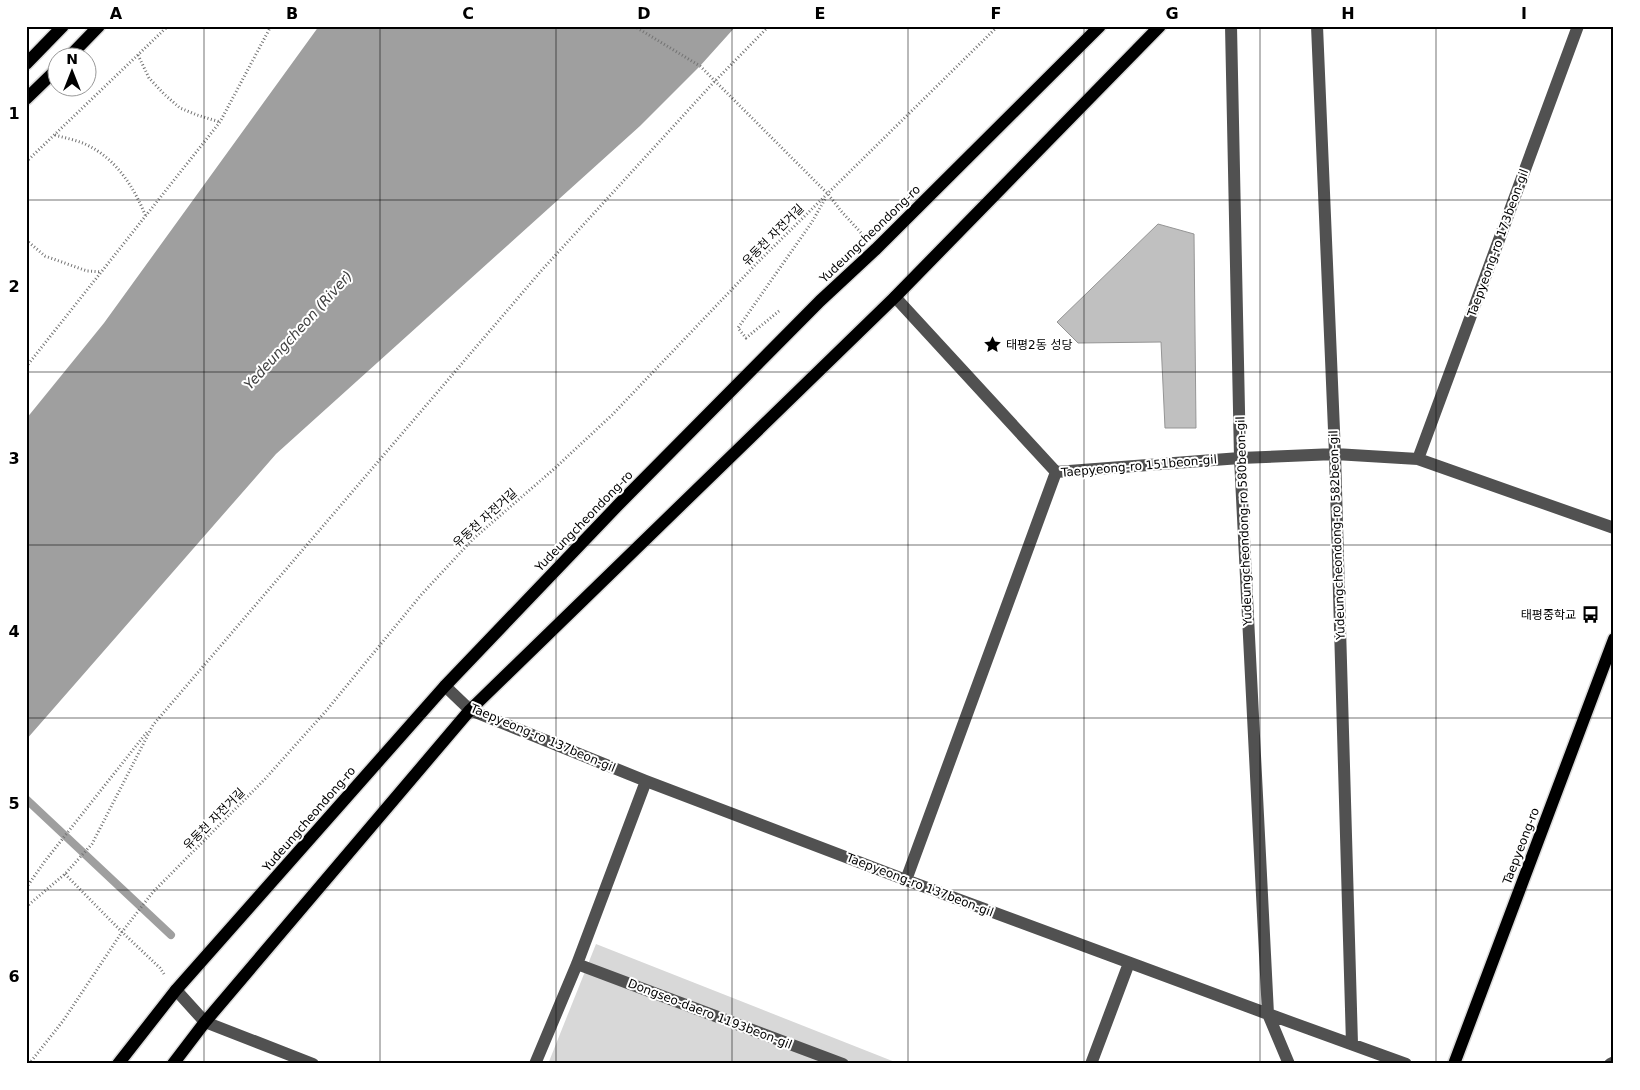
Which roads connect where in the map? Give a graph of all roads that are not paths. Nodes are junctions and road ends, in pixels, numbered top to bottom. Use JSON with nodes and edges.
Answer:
{"nodes":[{"id":1,"x":63,"y":26,"type":"edge"},
{"id":2,"x":99,"y":26,"type":"edge"},
{"id":3,"x":1100,"y":26,"type":"edge"},
{"id":4,"x":1160,"y":26,"type":"edge"},
{"id":5,"x":1231,"y":26,"type":"edge"},
{"id":6,"x":1317,"y":26,"type":"edge"},
{"id":7,"x":1578,"y":26,"type":"edge"},
{"id":8,"x":78,"y":48,"type":"edge"},
{"id":9,"x":26,"y":64,"type":"edge"},
{"id":10,"x":48,"y":78,"type":"edge"},
{"id":11,"x":26,"y":99,"type":"edge"},
{"id":12,"x":895,"y":297,"type":"junction"},
{"id":13,"x":1334,"y":454,"type":"junction"},
{"id":14,"x":1240,"y":458,"type":"junction"},
{"id":15,"x":1418,"y":459,"type":"junction"},
{"id":16,"x":1056,"y":472,"type":"junction"},
{"id":17,"x":1614,"y":528,"type":"edge"},
{"id":18,"x":1614,"y":639,"type":"edge"},
{"id":19,"x":445,"y":686,"type":"junction"},
{"id":20,"x":470,"y":710,"type":"junction"},
{"id":21,"x":646,"y":781,"type":"junction"},
{"id":22,"x":906,"y":880,"type":"junction"},
{"id":23,"x":1129,"y":963,"type":"junction"},
{"id":24,"x":577,"y":964,"type":"junction"},
{"id":25,"x":176,"y":990,"type":"junction"},
{"id":26,"x":1268,"y":1014,"type":"junction"},
{"id":27,"x":205,"y":1022,"type":"junction"},
{"id":28,"x":1352,"y":1044,"type":"junction"},
{"id":29,"x":1614,"y":1062,"type":"edge"},
{"id":30,"x":118,"y":1064,"type":"edge"},
{"id":31,"x":173,"y":1064,"type":"edge"},
{"id":32,"x":313,"y":1064,"type":"edge"},
{"id":33,"x":535,"y":1064,"type":"edge"},
{"id":34,"x":843,"y":1064,"type":"edge"},
{"id":35,"x":1091,"y":1064,"type":"edge"},
{"id":36,"x":1289,"y":1064,"type":"edge"},
{"id":37,"x":1406,"y":1064,"type":"edge"},
{"id":38,"x":1454,"y":1064,"type":"edge"},
{"id":39,"x":1610,"y":1064,"type":"edge"}],
"edges":[{"from":1,"to":9,"type":"main road"},
{"from":2,"to":8,"type":"main road"},
{"from":3,"to":19,"type":"main road","name":"Yudeungcheondong-ro"},
{"from":4,"to":12,"type":"main road"},
{"from":5,"to":14,"type":"street","name":"Yudeungcheondong-ro 580beon-gil"},
{"from":6,"to":13,"type":"street","name":"Yudeungcheondong-ro 582beon-gil"},
{"from":7,"to":15,"type":"street","name":"Taepyeong-ro 173beon-gil"},
{"from":10,"to":11,"type":"main road"},
{"from":12,"to":16,"type":"street"},
{"from":12,"to":20,"type":"main road"},
{"from":13,"to":14,"type":"street","name":"Taepyeong-ro 151beon-gil"},
{"from":13,"to":15,"type":"street","name":"Taepyeong-ro 151beon-gil"},
{"from":13,"to":28,"type":"street","name":"Yudeungcheondong-ro 582beon-gil"},
{"from":14,"to":16,"type":"street","name":"Taepyeong-ro 151beon-gil"},
{"from":14,"to":26,"type":"street","name":"Yudeungcheondong-ro 580beon-gil"},
{"from":15,"to":17,"type":"street","name":"Taepyeong-ro 151beon-gil"},
{"from":16,"to":22,"type":"street","name":"Taepyeong-ro 151beon-gil"},
{"from":18,"to":38,"type":"main road","name":"Taepyeong-ro"},
{"from":19,"to":20,"type":"street","name":"Taepyeong-ro 137beon-gil"},
{"from":19,"to":25,"type":"main road","name":"Yudeungcheondong-ro"},
{"from":20,"to":21,"type":"street","name":"Taepyeong-ro 137beon-gil"},
{"from":20,"to":27,"type":"main road"},
{"from":21,"to":22,"type":"street","name":"Taepyeong-ro 137beon-gil"},
{"from":21,"to":24,"type":"street"},
{"from":22,"to":23,"type":"street","name":"Taepyeong-ro 137beon-gil"},
{"from":23,"to":26,"type":"street","name":"Taepyeong-ro 137beon-gil"},
{"from":23,"to":35,"type":"street"},
{"from":24,"to":33,"type":"street"},
{"from":24,"to":34,"type":"street","name":"Dongseo-daero 1193beon-gil"},
{"from":25,"to":27,"type":"street"},
{"from":25,"to":30,"type":"main road","name":"Yudeungcheondong-ro"},
{"from":26,"to":28,"type":"street","name":"Taepyeong-ro 137beon-gil"},
{"from":26,"to":36,"type":"street","name":"Yudeungcheondong-ro 580beon-gil"},
{"from":27,"to":31,"type":"main road"},
{"from":27,"to":32,"type":"street"},
{"from":28,"to":37,"type":"street","name":"Taepyeong-ro 137beon-gil"},
{"from":29,"to":39,"type":"street"}]}
